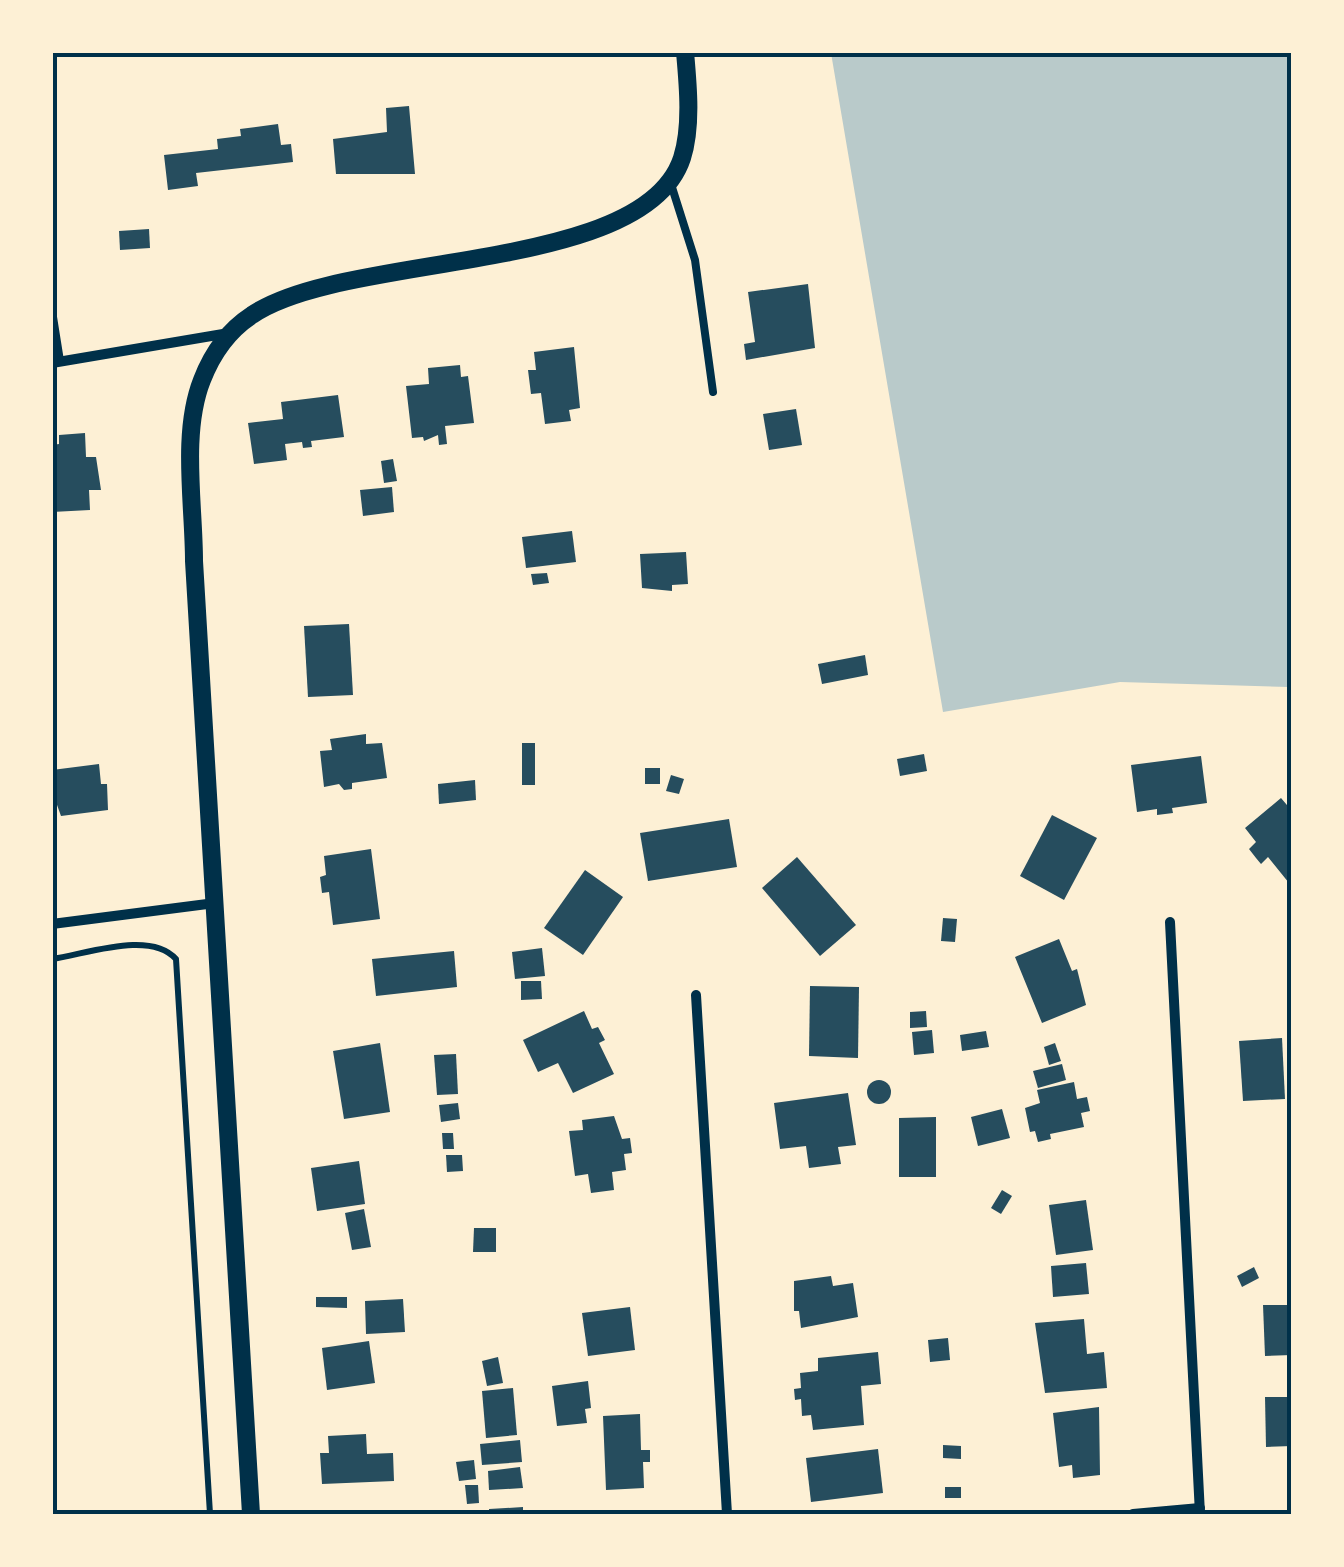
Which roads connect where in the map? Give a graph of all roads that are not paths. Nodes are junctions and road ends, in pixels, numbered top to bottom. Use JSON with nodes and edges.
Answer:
{"nodes":[{"id":1,"x":685,"y":52,"type":"edge"},
{"id":2,"x":670,"y":181,"type":"junction"},
{"id":3,"x":52,"y":318,"type":"edge"},
{"id":4,"x":230,"y":333,"type":"junction"},
{"id":5,"x":56,"y":362,"type":"edge"},
{"id":6,"x":713,"y":392,"type":"dead end"},
{"id":7,"x":215,"y":902,"type":"junction"},
{"id":8,"x":1170,"y":922,"type":"dead end"},
{"id":9,"x":52,"y":924,"type":"edge"},
{"id":10,"x":696,"y":995,"type":"dead end"},
{"id":11,"x":1200,"y":1511,"type":"edge"},
{"id":12,"x":250,"y":1514,"type":"edge"},
{"id":13,"x":726,"y":1514,"type":"edge"},
{"id":14,"x":1133,"y":1514,"type":"edge"}],
"edges":[{"from":1,"to":2,"type":"street"},
{"from":2,"to":4,"type":"street"},
{"from":2,"to":6,"type":"lane"},
{"from":3,"to":5,"type":"street"},
{"from":4,"to":5,"type":"street"},
{"from":4,"to":7,"type":"street"},
{"from":7,"to":9,"type":"street"},
{"from":7,"to":12,"type":"street"},
{"from":8,"to":11,"type":"street"},
{"from":10,"to":13,"type":"street"},
{"from":11,"to":14,"type":"street"}]}
